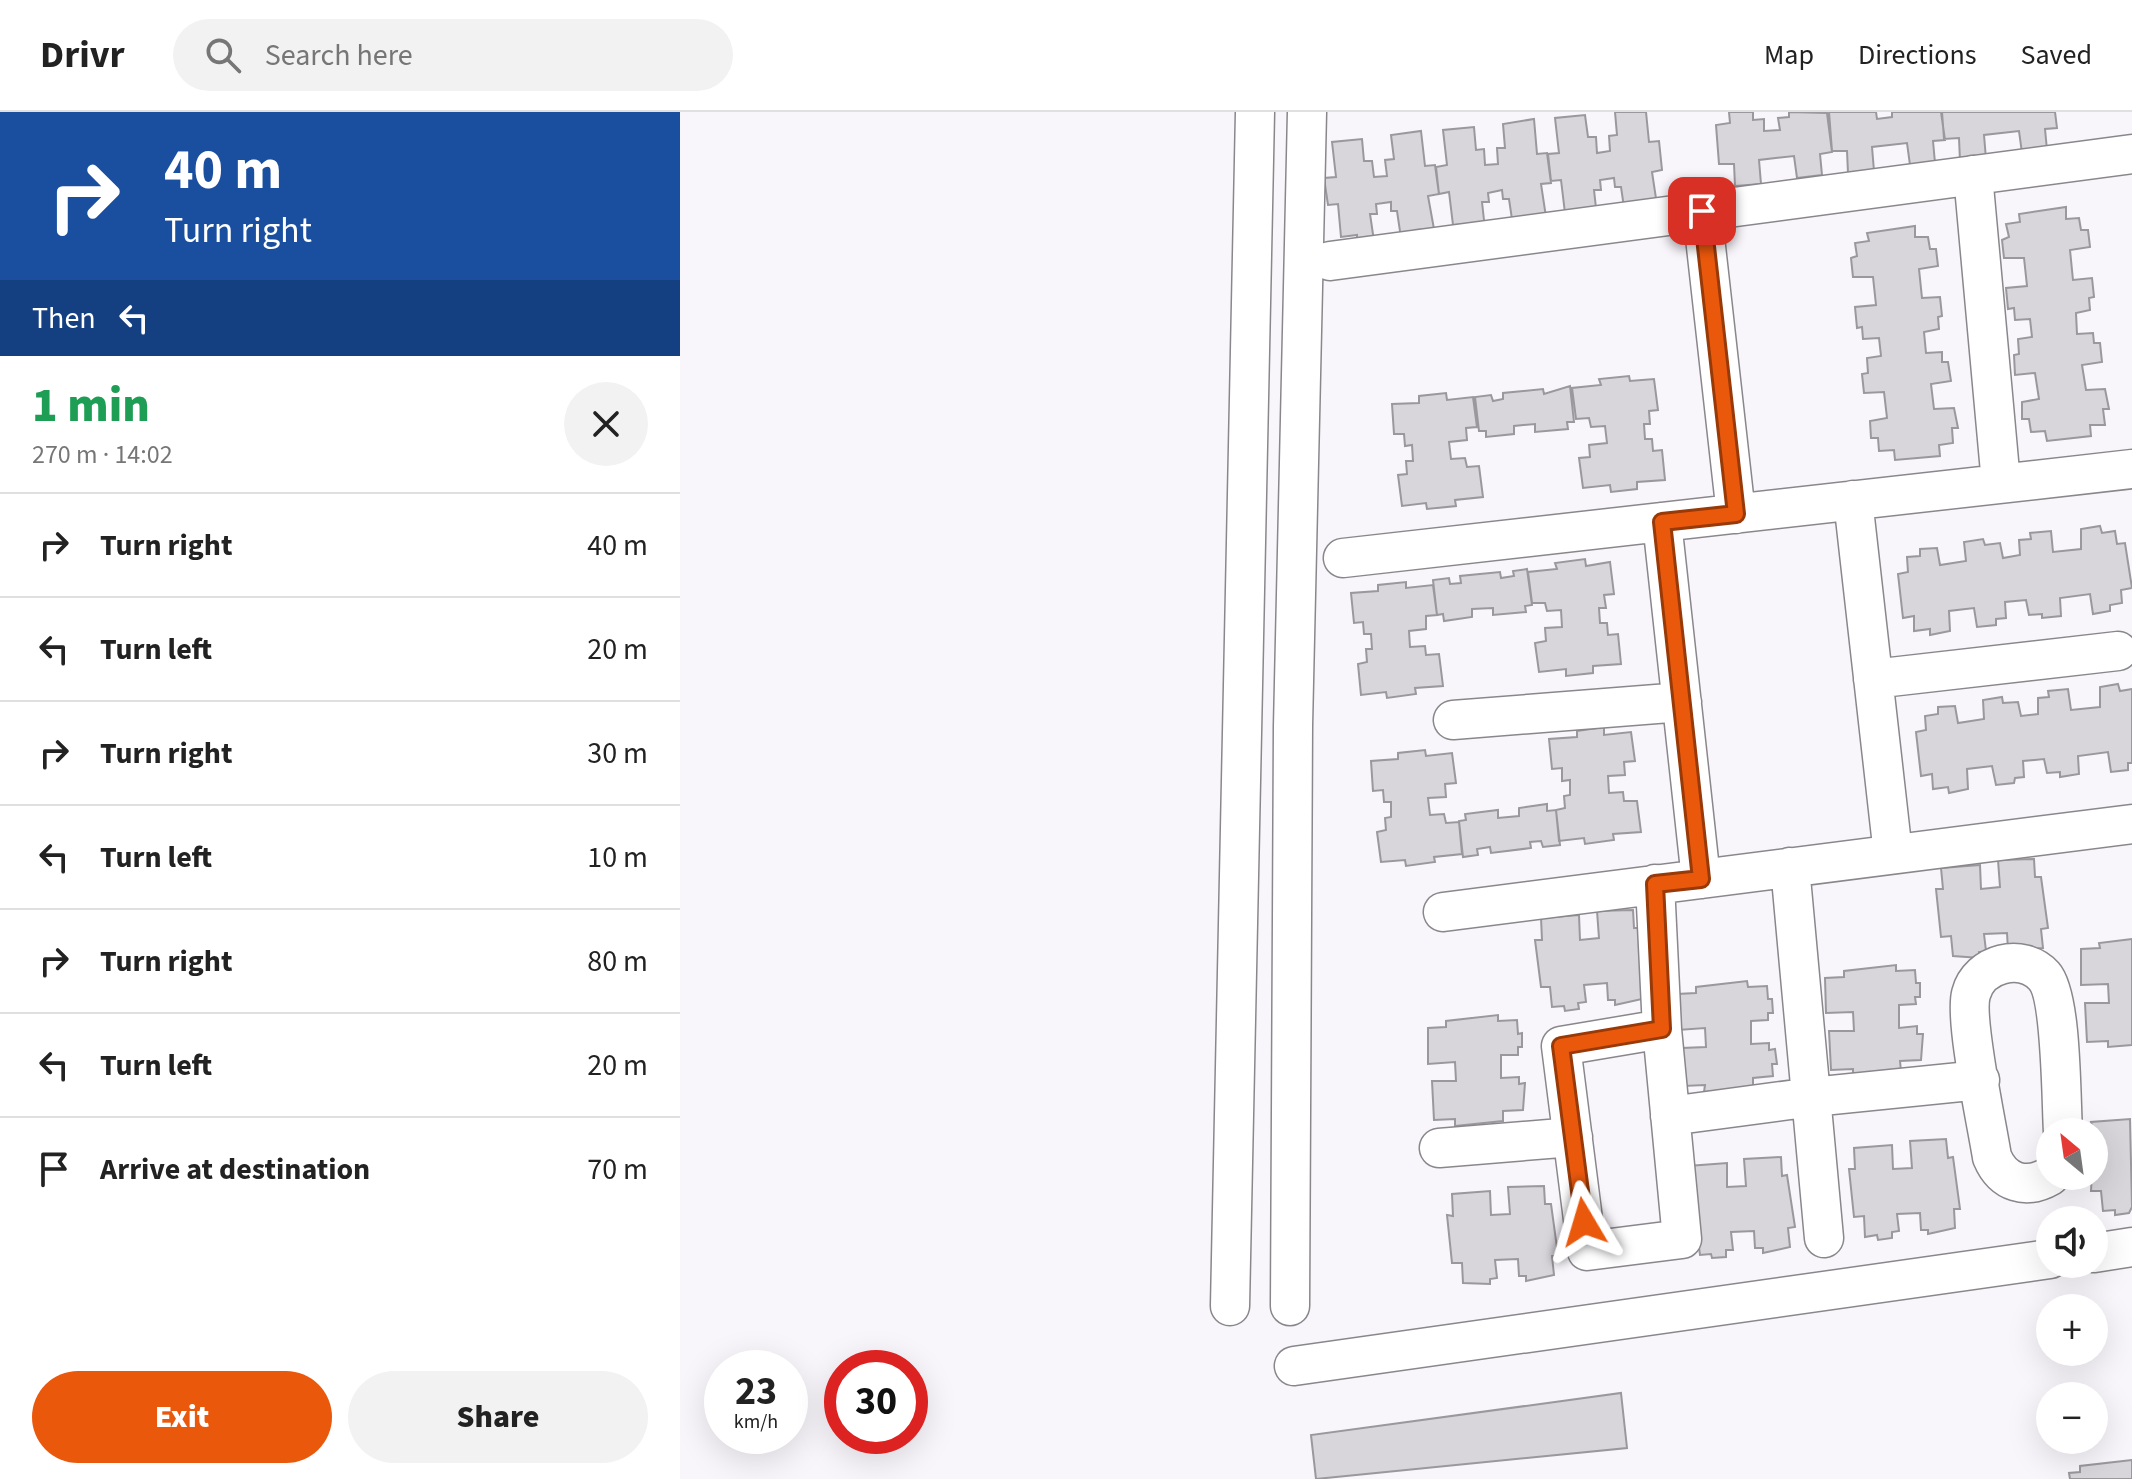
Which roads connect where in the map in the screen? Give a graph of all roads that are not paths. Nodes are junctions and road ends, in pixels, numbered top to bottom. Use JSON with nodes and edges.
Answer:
{"nodes":[{"id":1,"x":1255,"y":112,"type":"edge"},
{"id":2,"x":1307,"y":112,"type":"edge"},
{"id":3,"x":2132,"y":154,"type":"edge"},
{"id":4,"x":1973,"y":175,"type":"junction"},
{"id":5,"x":1702,"y":211,"type":"junction"},
{"id":6,"x":1330,"y":261,"type":"dead end"},
{"id":7,"x":2132,"y":469,"type":"edge"},
{"id":8,"x":2001,"y":483,"type":"junction"},
{"id":9,"x":1853,"y":500,"type":"junction"},
{"id":10,"x":1736,"y":514,"type":"junction"},
{"id":11,"x":1662,"y":522,"type":"junction"},
{"id":12,"x":1343,"y":558,"type":"dead end"},
{"id":13,"x":2118,"y":651,"type":"dead end"},
{"id":14,"x":1873,"y":679,"type":"junction"},
{"id":15,"x":1682,"y":702,"type":"junction"},
{"id":16,"x":1453,"y":720,"type":"dead end"},
{"id":17,"x":2132,"y":824,"type":"edge"},
{"id":18,"x":1893,"y":854,"type":"junction"},
{"id":19,"x":1790,"y":867,"type":"junction"},
{"id":20,"x":1701,"y":879,"type":"junction"},
{"id":21,"x":1655,"y":884,"type":"junction"},
{"id":22,"x":1443,"y":912,"type":"dead end"},
{"id":23,"x":1662,"y":1029,"type":"junction"},
{"id":24,"x":1980,"y":1080,"type":"junction"},
{"id":25,"x":1812,"y":1097,"type":"junction"},
{"id":26,"x":1670,"y":1116,"type":"junction"},
{"id":27,"x":2062,"y":1118,"type":"edge"},
{"id":28,"x":1573,"y":1137,"type":"junction"},
{"id":29,"x":1439,"y":1148,"type":"dead end"},
{"id":30,"x":2036,"y":1181,"type":"edge"},
{"id":31,"x":1824,"y":1238,"type":"dead end"},
{"id":32,"x":2132,"y":1247,"type":"edge"},
{"id":33,"x":2108,"y":1251,"type":"edge"},
{"id":34,"x":2036,"y":1261,"type":"edge"},
{"id":35,"x":1230,"y":1306,"type":"dead end"},
{"id":36,"x":1290,"y":1306,"type":"dead end"},
{"id":37,"x":1294,"y":1366,"type":"dead end"}],
"edges":[{"from":1,"to":35,"type":"street"},
{"from":2,"to":36,"type":"street"},
{"from":3,"to":4,"type":"street"},
{"from":4,"to":5,"type":"street"},
{"from":4,"to":8,"type":"street"},
{"from":5,"to":6,"type":"street"},
{"from":5,"to":10,"type":"street"},
{"from":7,"to":8,"type":"street"},
{"from":8,"to":9,"type":"street"},
{"from":9,"to":10,"type":"street"},
{"from":9,"to":14,"type":"street"},
{"from":10,"to":11,"type":"street"},
{"from":11,"to":12,"type":"street"},
{"from":11,"to":15,"type":"street"},
{"from":13,"to":14,"type":"street"},
{"from":14,"to":18,"type":"street"},
{"from":15,"to":16,"type":"street"},
{"from":15,"to":20,"type":"street"},
{"from":17,"to":18,"type":"street"},
{"from":18,"to":19,"type":"street"},
{"from":19,"to":20,"type":"street"},
{"from":19,"to":25,"type":"street"},
{"from":20,"to":21,"type":"street"},
{"from":21,"to":22,"type":"street"},
{"from":21,"to":23,"type":"street"},
{"from":23,"to":26,"type":"street"},
{"from":23,"to":28,"type":"street"},
{"from":24,"to":25,"type":"street"},
{"from":24,"to":27,"type":"street"},
{"from":24,"to":30,"type":"street"},
{"from":25,"to":26,"type":"street"},
{"from":25,"to":31,"type":"street"},
{"from":26,"to":28,"type":"street"},
{"from":28,"to":29,"type":"street"},
{"from":32,"to":33,"type":"street"},
{"from":34,"to":37,"type":"street"}]}
